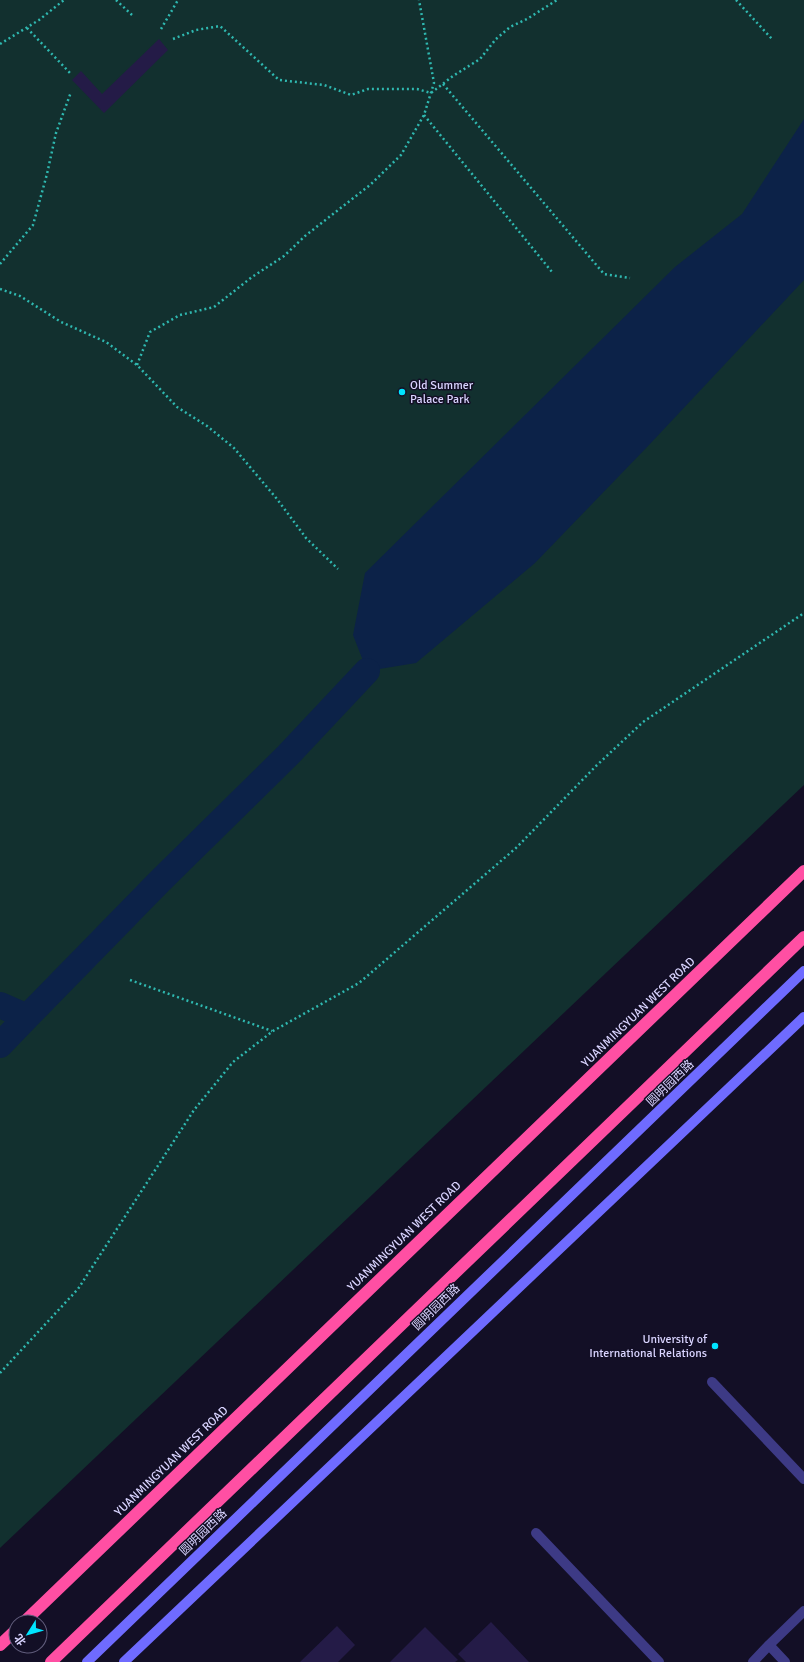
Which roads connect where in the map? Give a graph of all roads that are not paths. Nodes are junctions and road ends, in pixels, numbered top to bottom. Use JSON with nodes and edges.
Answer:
{"nodes":[{"id":1,"x":804,"y":871,"type":"edge"},
{"id":2,"x":804,"y":937,"type":"edge"},
{"id":3,"x":804,"y":972,"type":"edge"},
{"id":4,"x":804,"y":1017,"type":"edge"},
{"id":5,"x":712,"y":1382,"type":"dead end"},
{"id":6,"x":804,"y":1479,"type":"edge"},
{"id":7,"x":536,"y":1533,"type":"dead end"},
{"id":8,"x":804,"y":1611,"type":"edge"},
{"id":9,"x":32,"y":1614,"type":"edge"},
{"id":10,"x":8,"y":1638,"type":"edge"},
{"id":11,"x":0,"y":1645,"type":"edge"},
{"id":12,"x":769,"y":1645,"type":"junction"},
{"id":13,"x":51,"y":1662,"type":"edge"},
{"id":14,"x":87,"y":1662,"type":"edge"},
{"id":15,"x":124,"y":1662,"type":"edge"},
{"id":16,"x":660,"y":1662,"type":"edge"},
{"id":17,"x":753,"y":1662,"type":"edge"},
{"id":18,"x":786,"y":1662,"type":"edge"}],
"edges":[{"from":1,"to":9,"type":"highway","name":"YUANMINGYUAN WEST ROAD"},
{"from":2,"to":13,"type":"highway"},
{"from":3,"to":14,"type":"street","name":"圆明园西路"},
{"from":4,"to":15,"type":"street"},
{"from":5,"to":6,"type":"lane"},
{"from":7,"to":16,"type":"lane"},
{"from":8,"to":12,"type":"lane"},
{"from":10,"to":11,"type":"highway"},
{"from":12,"to":17,"type":"lane"},
{"from":12,"to":18,"type":"lane"}]}
